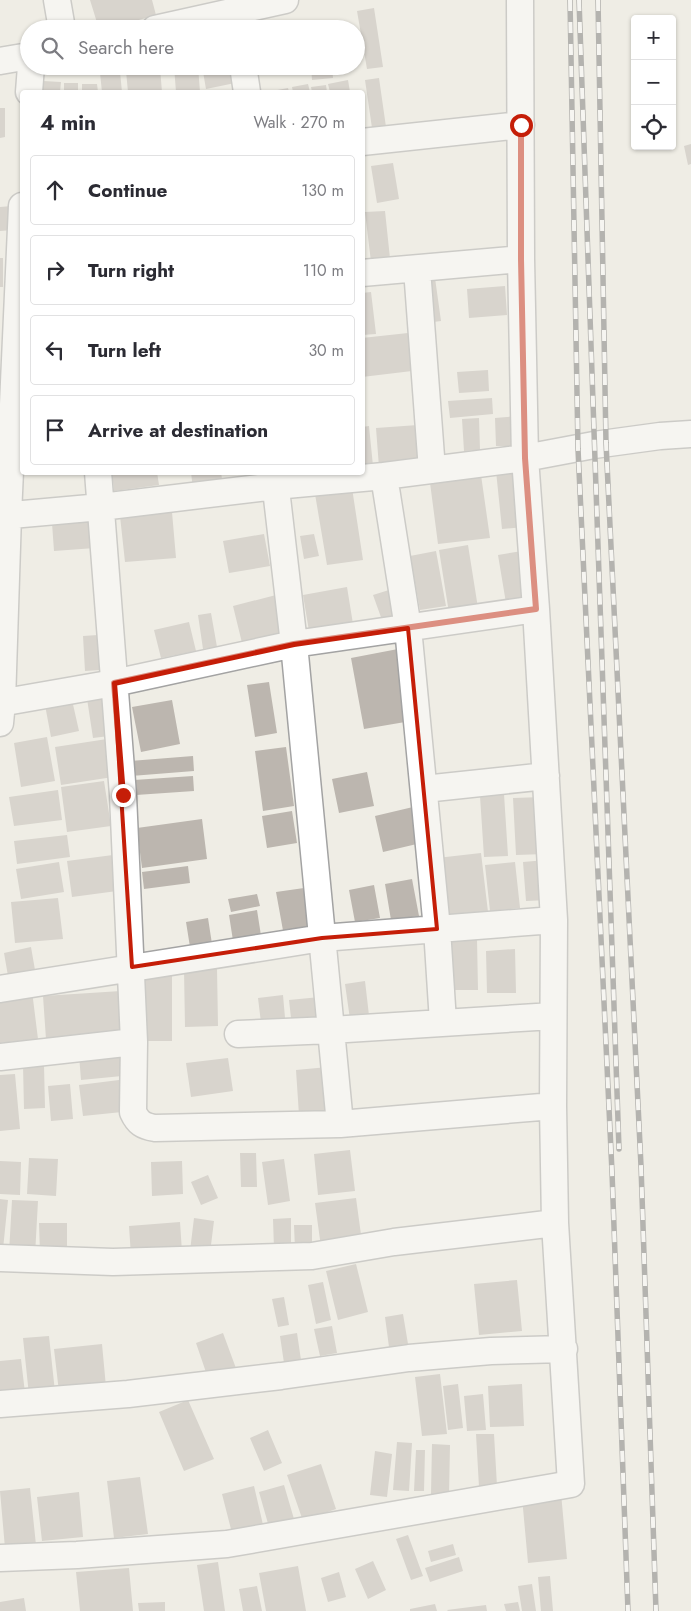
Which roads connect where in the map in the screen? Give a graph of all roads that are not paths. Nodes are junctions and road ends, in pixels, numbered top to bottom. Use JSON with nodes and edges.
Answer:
{"nodes":[{"id":1,"x":57,"y":0,"type":"edge"},
{"id":2,"x":285,"y":0,"type":"edge"},
{"id":3,"x":520,"y":0,"type":"edge"},
{"id":4,"x":234,"y":13,"type":"edge"},
{"id":5,"x":60,"y":20,"type":"edge"},
{"id":6,"x":199,"y":20,"type":"edge"},
{"id":7,"x":20,"y":58,"type":"edge"},
{"id":8,"x":0,"y":61,"type":"edge"},
{"id":9,"x":30,"y":75,"type":"edge"},
{"id":10,"x":245,"y":75,"type":"edge"},
{"id":11,"x":29,"y":90,"type":"edge"},
{"id":12,"x":248,"y":90,"type":"edge"},
{"id":13,"x":521,"y":125,"type":"junction"},
{"id":14,"x":365,"y":142,"type":"edge"},
{"id":15,"x":20,"y":226,"type":"edge"},
{"id":16,"x":521,"y":259,"type":"junction"},
{"id":17,"x":417,"y":268,"type":"junction"},
{"id":18,"x":365,"y":273,"type":"edge"},
{"id":19,"x":13,"y":295,"type":"edge"},
{"id":20,"x":691,"y":434,"type":"edge"},
{"id":21,"x":525,"y":458,"type":"junction"},
{"id":22,"x":432,"y":470,"type":"junction"},
{"id":23,"x":98,"y":475,"type":"edge"},
{"id":24,"x":384,"y":476,"type":"junction"},
{"id":25,"x":274,"y":479,"type":"edge"},
{"id":26,"x":101,"y":507,"type":"junction"},
{"id":27,"x":4,"y":516,"type":"edge"},
{"id":28,"x":536,"y":609,"type":"junction"},
{"id":29,"x":408,"y":628,"type":"junction"},
{"id":30,"x":294,"y":644,"type":"junction"},
{"id":31,"x":114,"y":683,"type":"junction"},
{"id":32,"x":1,"y":709,"type":"edge"},
{"id":33,"x":546,"y":776,"type":"junction"},
{"id":34,"x":424,"y":789,"type":"junction"},
{"id":35,"x":554,"y":920,"type":"junction"},
{"id":36,"x":438,"y":929,"type":"junction"},
{"id":37,"x":322,"y":938,"type":"junction"},
{"id":38,"x":132,"y":967,"type":"junction"},
{"id":39,"x":0,"y":989,"type":"edge"},
{"id":40,"x":554,"y":1016,"type":"junction"},
{"id":41,"x":443,"y":1022,"type":"junction"},
{"id":42,"x":331,"y":1030,"type":"junction"},
{"id":43,"x":238,"y":1034,"type":"dead end"},
{"id":44,"x":134,"y":1042,"type":"junction"},
{"id":45,"x":0,"y":1057,"type":"edge"},
{"id":46,"x":553,"y":1106,"type":"junction"},
{"id":47,"x":340,"y":1124,"type":"junction"},
{"id":48,"x":555,"y":1223,"type":"junction"},
{"id":49,"x":0,"y":1258,"type":"edge"},
{"id":50,"x":564,"y":1349,"type":"junction"},
{"id":51,"x":0,"y":1404,"type":"edge"},
{"id":52,"x":0,"y":1558,"type":"edge"}],
"edges":[{"from":1,"to":5,"type":"street"},
{"from":2,"to":4,"type":"street"},
{"from":3,"to":13,"type":"street"},
{"from":4,"to":6,"type":"street"},
{"from":7,"to":8,"type":"street"},
{"from":9,"to":11,"type":"street"},
{"from":10,"to":12,"type":"street"},
{"from":13,"to":14,"type":"street"},
{"from":13,"to":16,"type":"street"},
{"from":15,"to":19,"type":"street"},
{"from":16,"to":17,"type":"street"},
{"from":16,"to":21,"type":"street"},
{"from":17,"to":18,"type":"street"},
{"from":17,"to":22,"type":"street"},
{"from":19,"to":27,"type":"street"},
{"from":20,"to":21,"type":"street"},
{"from":21,"to":22,"type":"street"},
{"from":21,"to":28,"type":"street"},
{"from":22,"to":24,"type":"street"},
{"from":23,"to":26,"type":"street"},
{"from":24,"to":25,"type":"street"},
{"from":24,"to":29,"type":"street"},
{"from":25,"to":26,"type":"street"},
{"from":25,"to":30,"type":"street"},
{"from":26,"to":27,"type":"street"},
{"from":26,"to":31,"type":"street"},
{"from":27,"to":32,"type":"street"},
{"from":28,"to":29,"type":"street"},
{"from":28,"to":33,"type":"street"},
{"from":29,"to":30,"type":"street"},
{"from":29,"to":34,"type":"street"},
{"from":30,"to":31,"type":"street"},
{"from":30,"to":37,"type":"street"},
{"from":31,"to":32,"type":"street"},
{"from":31,"to":38,"type":"street"},
{"from":33,"to":34,"type":"street"},
{"from":33,"to":35,"type":"street"},
{"from":34,"to":36,"type":"street"},
{"from":35,"to":36,"type":"street"},
{"from":35,"to":40,"type":"street"},
{"from":36,"to":37,"type":"street"},
{"from":36,"to":41,"type":"street"},
{"from":37,"to":38,"type":"street"},
{"from":37,"to":42,"type":"street"},
{"from":38,"to":39,"type":"street"},
{"from":38,"to":44,"type":"street"},
{"from":40,"to":41,"type":"street"},
{"from":40,"to":46,"type":"street"},
{"from":41,"to":42,"type":"street"},
{"from":42,"to":43,"type":"street"},
{"from":42,"to":47,"type":"street"},
{"from":44,"to":45,"type":"street"},
{"from":44,"to":47,"type":"street"},
{"from":46,"to":47,"type":"street"},
{"from":46,"to":48,"type":"street"},
{"from":48,"to":49,"type":"street"},
{"from":48,"to":50,"type":"street"},
{"from":50,"to":51,"type":"street"},
{"from":50,"to":52,"type":"street"}]}
